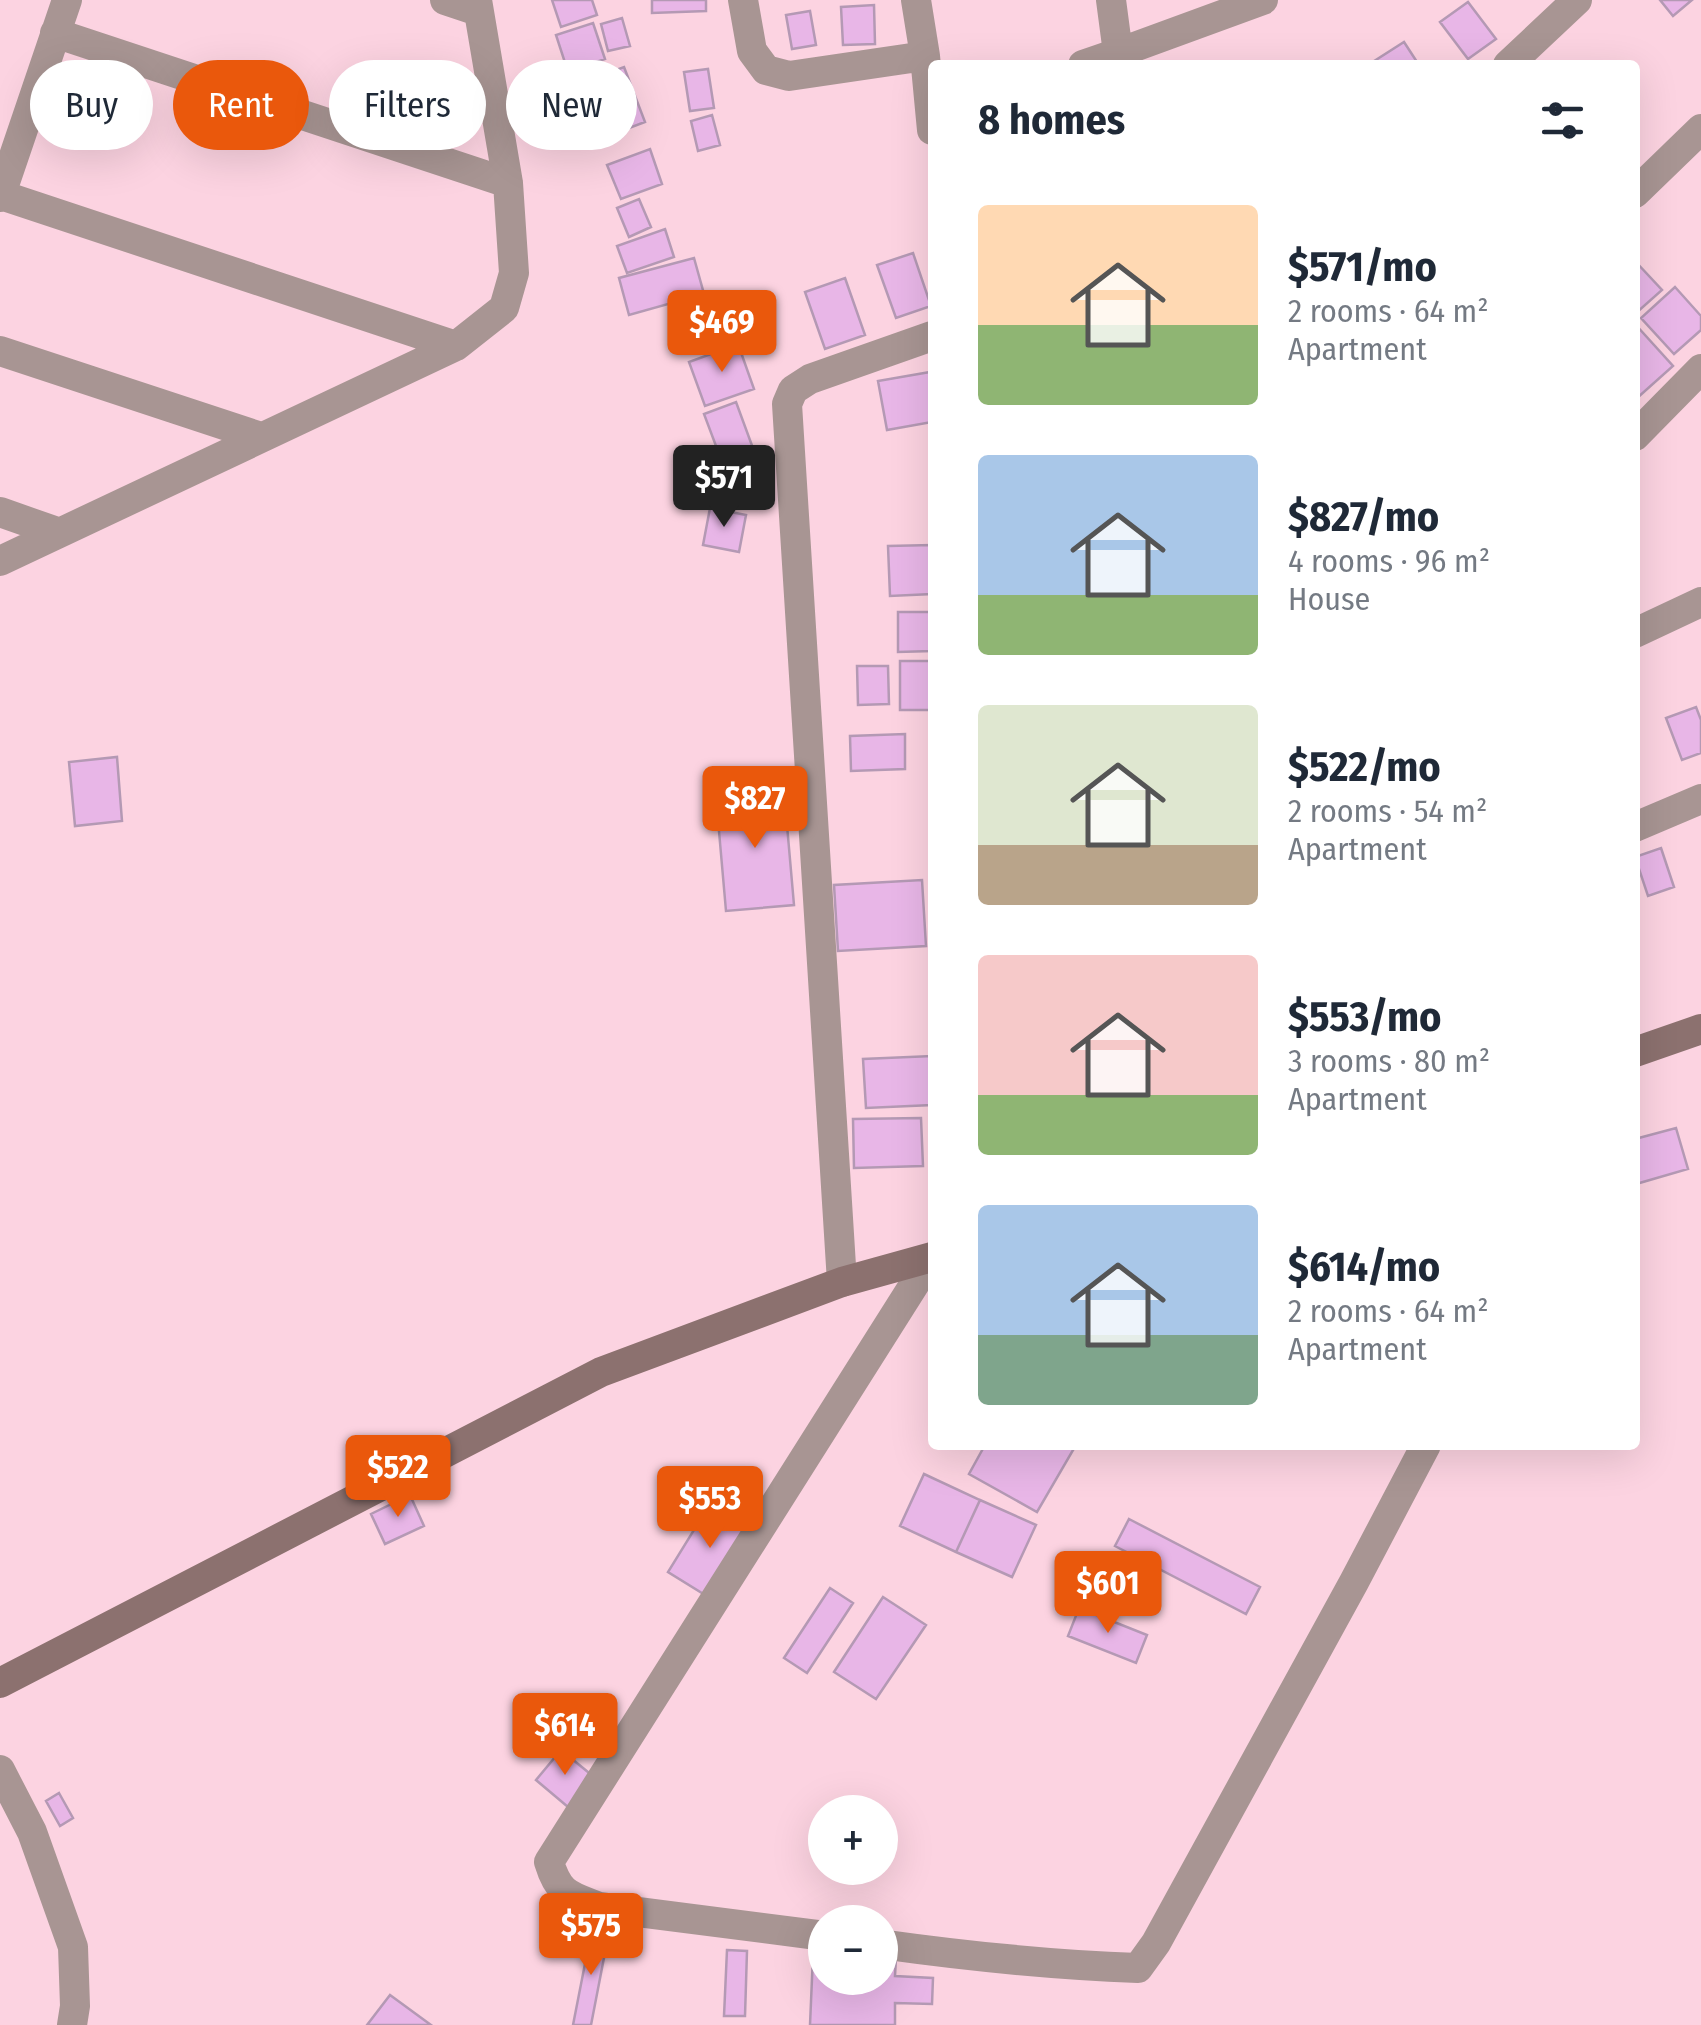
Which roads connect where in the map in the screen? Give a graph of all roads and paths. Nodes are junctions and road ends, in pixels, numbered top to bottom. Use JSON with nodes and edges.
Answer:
{"nodes":[{"id":1,"x":66,"y":0,"type":"edge"},
{"id":2,"x":445,"y":0,"type":"edge"},
{"id":3,"x":742,"y":0,"type":"edge"},
{"id":4,"x":916,"y":0,"type":"edge"},
{"id":5,"x":1111,"y":0,"type":"edge"},
{"id":6,"x":1263,"y":0,"type":"edge"},
{"id":7,"x":1577,"y":0,"type":"edge"},
{"id":8,"x":478,"y":6,"type":"edge"},
{"id":9,"x":56,"y":33,"type":"junction"},
{"id":10,"x":1118,"y":53,"type":"junction"},
{"id":11,"x":925,"y":56,"type":"junction"},
{"id":12,"x":1098,"y":60,"type":"edge"},
{"id":13,"x":1513,"y":60,"type":"edge"},
{"id":14,"x":928,"y":84,"type":"edge"},
{"id":15,"x":1701,"y":129,"type":"edge"},
{"id":16,"x":508,"y":183,"type":"junction"},
{"id":17,"x":1640,"y":188,"type":"edge"},
{"id":18,"x":0,"y":196,"type":"edge"},
{"id":19,"x":928,"y":337,"type":"edge"},
{"id":20,"x":456,"y":346,"type":"junction"},
{"id":21,"x":0,"y":351,"type":"edge"},
{"id":22,"x":1701,"y":369,"type":"edge"},
{"id":23,"x":1640,"y":431,"type":"edge"},
{"id":24,"x":262,"y":438,"type":"junction"},
{"id":25,"x":0,"y":512,"type":"edge"},
{"id":26,"x":57,"y":532,"type":"junction"},
{"id":27,"x":0,"y":561,"type":"edge"},
{"id":28,"x":1701,"y":602,"type":"edge"},
{"id":29,"x":1640,"y":631,"type":"edge"},
{"id":30,"x":1701,"y":799,"type":"edge"},
{"id":31,"x":1640,"y":825,"type":"edge"},
{"id":32,"x":1701,"y":1029,"type":"edge"},
{"id":33,"x":1640,"y":1050,"type":"edge"},
{"id":34,"x":928,"y":1258,"type":"edge"},
{"id":35,"x":928,"y":1263,"type":"edge"},
{"id":36,"x":842,"y":1282,"type":"junction"},
{"id":37,"x":1423,"y":1450,"type":"edge"},
{"id":38,"x":0,"y":1683,"type":"edge"},
{"id":39,"x":0,"y":1770,"type":"edge"},
{"id":40,"x":808,"y":1934,"type":"edge"},
{"id":41,"x":898,"y":1946,"type":"edge"},
{"id":42,"x":72,"y":2025,"type":"edge"}],
"edges":[{"from":1,"to":9,"type":"street"},
{"from":2,"to":8,"type":"street"},
{"from":3,"to":11,"type":"street"},
{"from":4,"to":11,"type":"street"},
{"from":5,"to":10,"type":"street"},
{"from":6,"to":10,"type":"street"},
{"from":7,"to":13,"type":"street"},
{"from":8,"to":16,"type":"street"},
{"from":9,"to":16,"type":"street"},
{"from":9,"to":18,"type":"street"},
{"from":10,"to":12,"type":"street"},
{"from":11,"to":14,"type":"street"},
{"from":15,"to":17,"type":"street"},
{"from":16,"to":20,"type":"street"},
{"from":18,"to":20,"type":"street"},
{"from":19,"to":36,"type":"street"},
{"from":20,"to":24,"type":"street"},
{"from":21,"to":24,"type":"street"},
{"from":22,"to":23,"type":"street"},
{"from":24,"to":26,"type":"street"},
{"from":25,"to":26,"type":"street"},
{"from":26,"to":27,"type":"street"},
{"from":28,"to":29,"type":"street"},
{"from":30,"to":31,"type":"street"},
{"from":32,"to":33,"type":"street"},
{"from":34,"to":36,"type":"street"},
{"from":35,"to":40,"type":"street"},
{"from":36,"to":38,"type":"street"},
{"from":37,"to":41,"type":"street"},
{"from":39,"to":42,"type":"street"}]}
